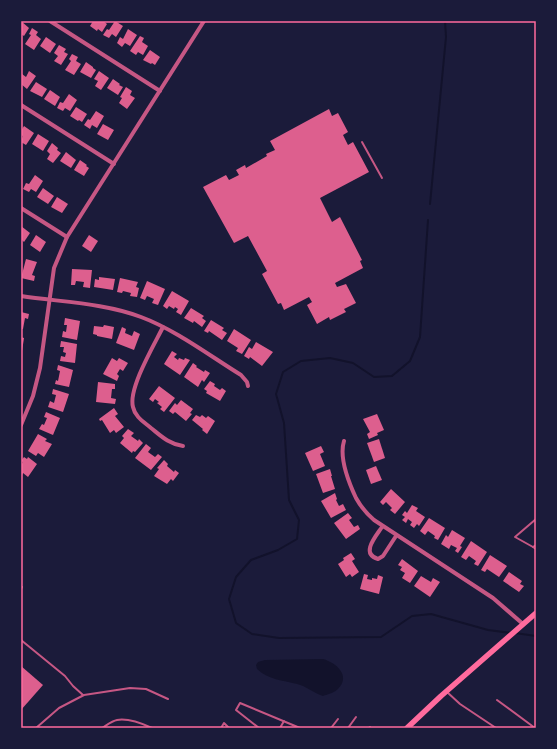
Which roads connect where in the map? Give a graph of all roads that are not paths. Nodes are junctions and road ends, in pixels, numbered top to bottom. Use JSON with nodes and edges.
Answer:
{"nodes":[{"id":1,"x":50,"y":21,"type":"edge"},
{"id":2,"x":204,"y":21,"type":"edge"},
{"id":3,"x":160,"y":91,"type":"junction"},
{"id":4,"x":21,"y":105,"type":"edge"},
{"id":5,"x":362,"y":142,"type":"dead end"},
{"id":6,"x":114,"y":164,"type":"junction"},
{"id":7,"x":382,"y":178,"type":"dead end"},
{"id":8,"x":21,"y":208,"type":"edge"},
{"id":9,"x":67,"y":237,"type":"junction"},
{"id":10,"x":21,"y":296,"type":"edge"},
{"id":11,"x":49,"y":300,"type":"junction"},
{"id":12,"x":163,"y":327,"type":"junction"},
{"id":13,"x":248,"y":386,"type":"dead end"},
{"id":14,"x":21,"y":425,"type":"edge"},
{"id":15,"x":344,"y":441,"type":"dead end"},
{"id":16,"x":183,"y":446,"type":"dead end"},
{"id":17,"x":536,"y":519,"type":"edge"},
{"id":18,"x":382,"y":527,"type":"junction"},
{"id":19,"x":396,"y":536,"type":"junction"},
{"id":20,"x":536,"y":545,"type":"edge"},
{"id":21,"x":533,"y":547,"type":"junction"},
{"id":22,"x":536,"y":549,"type":"edge"},
{"id":23,"x":536,"y":613,"type":"edge"},
{"id":24,"x":523,"y":624,"type":"junction"},
{"id":25,"x":21,"y":640,"type":"edge"},
{"id":26,"x":446,"y":691,"type":"junction"},
{"id":27,"x":84,"y":695,"type":"junction"},
{"id":28,"x":168,"y":699,"type":"dead end"},
{"id":29,"x":497,"y":700,"type":"dead end"},
{"id":30,"x":356,"y":717,"type":"dead end"},
{"id":31,"x":338,"y":719,"type":"dead end"},
{"id":32,"x":284,"y":721,"type":"junction"},
{"id":33,"x":36,"y":728,"type":"edge"},
{"id":34,"x":102,"y":728,"type":"edge"},
{"id":35,"x":152,"y":728,"type":"edge"},
{"id":36,"x":221,"y":728,"type":"edge"},
{"id":37,"x":229,"y":728,"type":"edge"},
{"id":38,"x":259,"y":728,"type":"edge"},
{"id":39,"x":280,"y":728,"type":"edge"},
{"id":40,"x":300,"y":728,"type":"edge"},
{"id":41,"x":331,"y":728,"type":"edge"},
{"id":42,"x":348,"y":728,"type":"edge"},
{"id":43,"x":407,"y":728,"type":"edge"},
{"id":44,"x":496,"y":728,"type":"edge"},
{"id":45,"x":535,"y":728,"type":"edge"}],
"edges":[{"from":1,"to":3,"type":"street"},
{"from":2,"to":3,"type":"street"},
{"from":3,"to":6,"type":"street"},
{"from":4,"to":6,"type":"street"},
{"from":5,"to":7,"type":"lane"},
{"from":6,"to":9,"type":"street"},
{"from":8,"to":9,"type":"street"},
{"from":9,"to":11,"type":"street"},
{"from":10,"to":11,"type":"street"},
{"from":11,"to":12,"type":"street"},
{"from":11,"to":14,"type":"street"},
{"from":12,"to":13,"type":"street"},
{"from":12,"to":16,"type":"street"},
{"from":15,"to":18,"type":"street"},
{"from":17,"to":21,"type":"lane"},
{"from":18,"to":19,"type":"street"},
{"from":18,"to":19,"type":"street"},
{"from":19,"to":24,"type":"street"},
{"from":20,"to":21,"type":"lane"},
{"from":21,"to":22,"type":"lane"},
{"from":23,"to":24,"type":"main road"},
{"from":24,"to":26,"type":"main road"},
{"from":25,"to":27,"type":"lane"},
{"from":26,"to":43,"type":"main road"},
{"from":26,"to":44,"type":"lane"},
{"from":27,"to":28,"type":"lane"},
{"from":27,"to":33,"type":"lane"},
{"from":29,"to":45,"type":"lane"},
{"from":30,"to":42,"type":"lane"},
{"from":31,"to":41,"type":"lane"},
{"from":32,"to":38,"type":"lane"},
{"from":32,"to":39,"type":"lane"},
{"from":32,"to":40,"type":"lane"},
{"from":34,"to":35,"type":"lane"},
{"from":36,"to":37,"type":"lane"}]}
